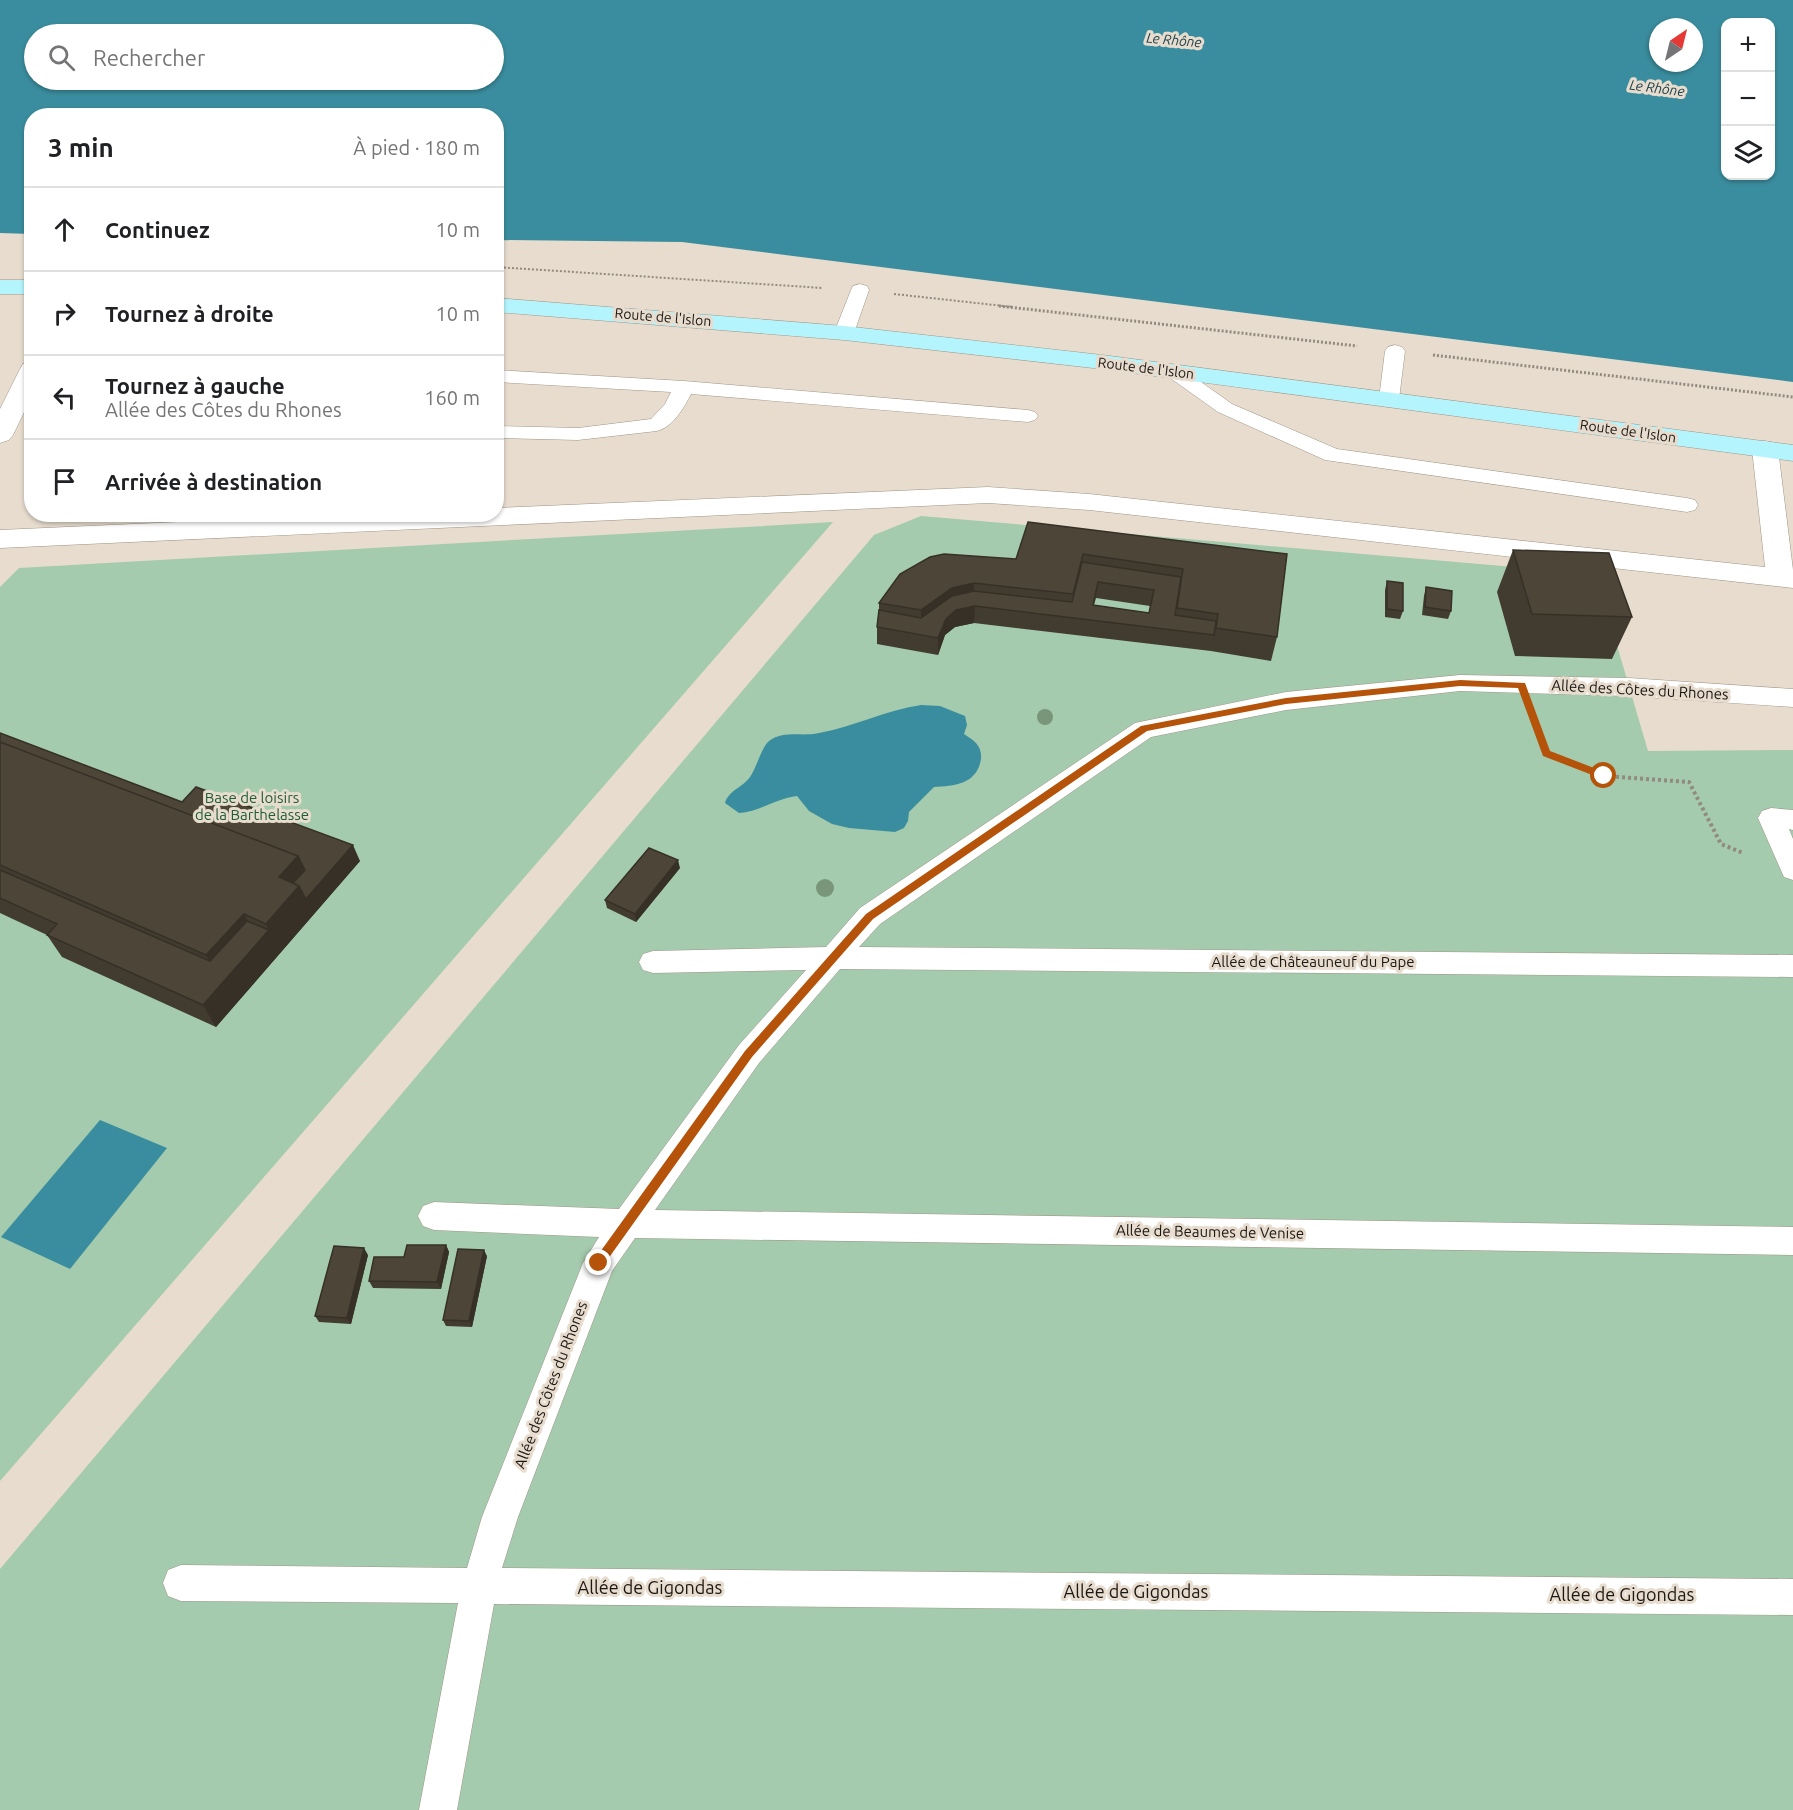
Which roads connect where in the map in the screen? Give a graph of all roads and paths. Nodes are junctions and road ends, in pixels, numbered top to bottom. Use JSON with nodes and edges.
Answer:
{"nodes":[{"id":1,"x":504,"y":268,"type":"edge"},
{"id":2,"x":24,"y":286,"type":"edge"},
{"id":3,"x":0,"y":287,"type":"edge"},
{"id":4,"x":860,"y":290,"type":"junction"},
{"id":5,"x":504,"y":306,"type":"edge"},
{"id":6,"x":844,"y":333,"type":"junction"},
{"id":7,"x":1395,"y":351,"type":"junction"},
{"id":8,"x":1173,"y":371,"type":"junction"},
{"id":9,"x":504,"y":376,"type":"edge"},
{"id":10,"x":684,"y":387,"type":"junction"},
{"id":11,"x":1793,"y":397,"type":"edge"},
{"id":12,"x":24,"y":399,"type":"edge"},
{"id":13,"x":1389,"y":399,"type":"junction"},
{"id":14,"x":1028,"y":416,"type":"dead end"},
{"id":15,"x":504,"y":432,"type":"edge"},
{"id":16,"x":0,"y":435,"type":"edge"},
{"id":17,"x":1765,"y":449,"type":"junction"},
{"id":18,"x":1793,"y":453,"type":"edge"},
{"id":19,"x":1687,"y":505,"type":"dead end"},
{"id":20,"x":504,"y":517,"type":"edge"},
{"id":21,"x":387,"y":522,"type":"edge"},
{"id":22,"x":8,"y":539,"type":"edge"},
{"id":23,"x":1787,"y":578,"type":"edge"},
{"id":24,"x":1522,"y":685,"type":"junction"},
{"id":25,"x":1793,"y":698,"type":"edge"},
{"id":26,"x":1793,"y":820,"type":"edge"},
{"id":27,"x":1752,"y":856,"type":"dead end"},
{"id":28,"x":1793,"y":870,"type":"edge"},
{"id":29,"x":833,"y":958,"type":"junction"},
{"id":30,"x":653,"y":962,"type":"dead end"},
{"id":31,"x":1793,"y":966,"type":"edge"},
{"id":32,"x":434,"y":1216,"type":"dead end"},
{"id":33,"x":627,"y":1224,"type":"junction"},
{"id":34,"x":1793,"y":1241,"type":"edge"},
{"id":35,"x":181,"y":1583,"type":"dead end"},
{"id":36,"x":479,"y":1586,"type":"junction"},
{"id":37,"x":1793,"y":1597,"type":"edge"},
{"id":38,"x":438,"y":1810,"type":"edge"}],
"edges":[{"from":1,"to":4,"type":"path"},
{"from":2,"to":3,"type":"street"},
{"from":4,"to":6,"type":"lane"},
{"from":4,"to":7,"type":"path"},
{"from":5,"to":6,"type":"street","name":"Route de l'Islon"},
{"from":6,"to":8,"type":"street","name":"Route de l'Islon"},
{"from":7,"to":11,"type":"path"},
{"from":7,"to":13,"type":"lane"},
{"from":8,"to":13,"type":"street","name":"Route de l'Islon"},
{"from":8,"to":19,"type":"lane"},
{"from":9,"to":10,"type":"lane"},
{"from":10,"to":14,"type":"lane"},
{"from":10,"to":15,"type":"lane"},
{"from":12,"to":16,"type":"street"},
{"from":13,"to":17,"type":"street","name":"Route de l'Islon"},
{"from":17,"to":18,"type":"street","name":"Route de l'Islon"},
{"from":17,"to":23,"type":"street"},
{"from":20,"to":23,"type":"street"},
{"from":21,"to":22,"type":"street"},
{"from":24,"to":25,"type":"lane","name":"Allée des Côtes du Rhones"},
{"from":24,"to":27,"type":"path"},
{"from":24,"to":29,"type":"lane","name":"Allée des Côtes du Rhones"},
{"from":26,"to":28,"type":"lane"},
{"from":29,"to":30,"type":"lane","name":"Allée de Châteauneuf du Pape"},
{"from":29,"to":31,"type":"lane","name":"Allée de Châteauneuf du Pape"},
{"from":29,"to":33,"type":"lane","name":"Allée des Côtes du Rhones"},
{"from":32,"to":33,"type":"lane","name":"Allée de Beaumes de Venise"},
{"from":33,"to":34,"type":"lane","name":"Allée de Beaumes de Venise"},
{"from":33,"to":36,"type":"lane","name":"Allée des Côtes du Rhones"},
{"from":35,"to":36,"type":"lane","name":"Allée de Gigondas"},
{"from":36,"to":37,"type":"lane","name":"Allée de Gigondas"},
{"from":36,"to":38,"type":"lane","name":"Allée des Côtes du Rhones"}]}
